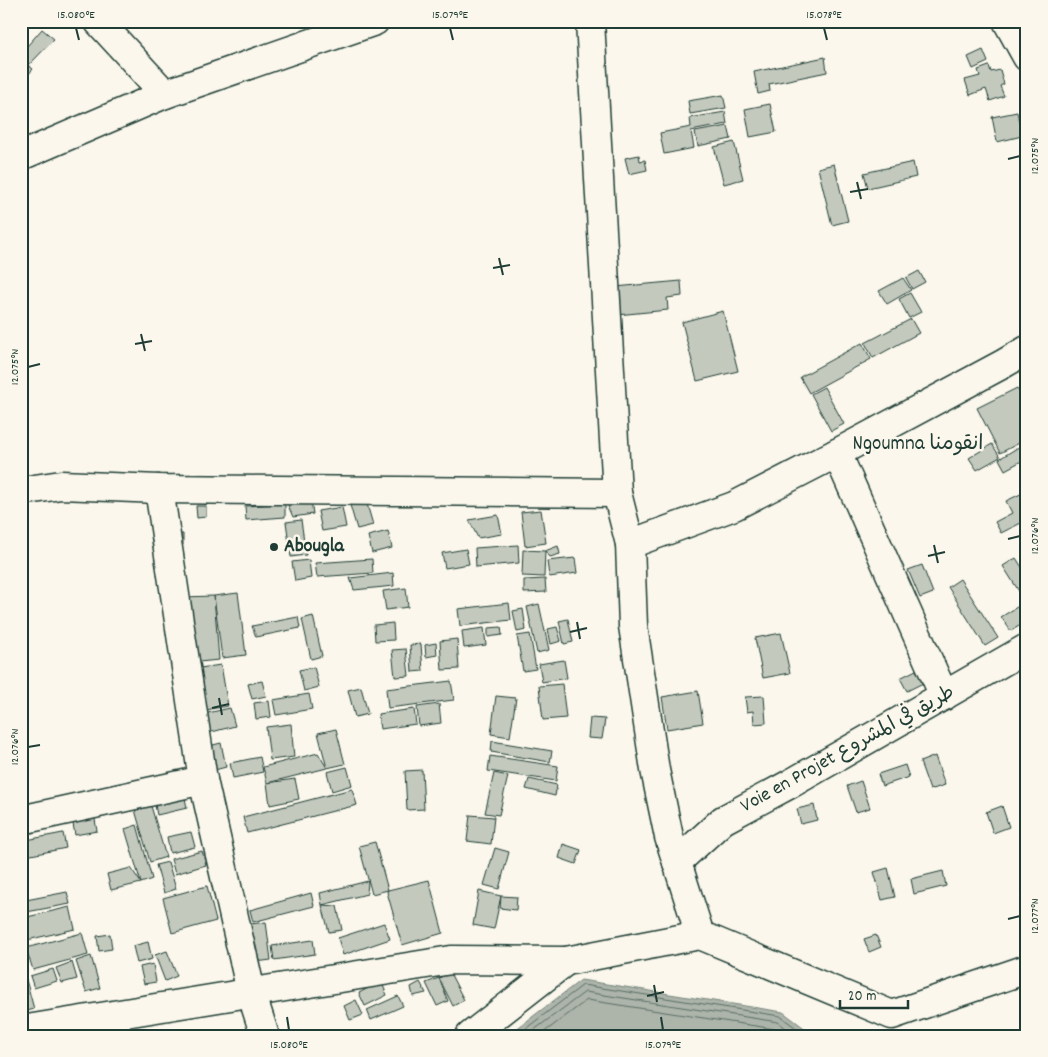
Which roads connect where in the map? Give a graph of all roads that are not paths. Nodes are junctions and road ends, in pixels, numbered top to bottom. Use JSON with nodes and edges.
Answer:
{"nodes":[{"id":1,"x":98,"y":21,"type":"edge"},
{"id":2,"x":375,"y":21,"type":"edge"},
{"id":3,"x":590,"y":21,"type":"edge"},
{"id":4,"x":1007,"y":21,"type":"edge"},
{"id":5,"x":1027,"y":57,"type":"edge"},
{"id":6,"x":165,"y":94,"type":"junction"},
{"id":7,"x":21,"y":156,"type":"edge"},
{"id":8,"x":1027,"y":350,"type":"edge"},
{"id":9,"x":837,"y":453,"type":"junction"},
{"id":10,"x":159,"y":489,"type":"junction"},
{"id":11,"x":21,"y":490,"type":"edge"},
{"id":12,"x":617,"y":493,"type":"junction"},
{"id":13,"x":630,"y":544,"type":"junction"},
{"id":14,"x":1027,"y":648,"type":"edge"},
{"id":15,"x":944,"y":696,"type":"junction"},
{"id":16,"x":202,"y":780,"type":"junction"},
{"id":17,"x":21,"y":820,"type":"edge"},
{"id":18,"x":677,"y":862,"type":"junction"},
{"id":19,"x":700,"y":935,"type":"junction"},
{"id":20,"x":566,"y":961,"type":"junction"},
{"id":21,"x":1027,"y":968,"type":"edge"},
{"id":22,"x":251,"y":992,"type":"junction"},
{"id":23,"x":21,"y":1030,"type":"edge"},
{"id":24,"x":265,"y":1036,"type":"edge"},
{"id":25,"x":470,"y":1036,"type":"edge"}],
"edges":[{"from":1,"to":6,"type":"street"},
{"from":2,"to":6,"type":"street"},
{"from":3,"to":12,"type":"street"},
{"from":4,"to":5,"type":"street"},
{"from":6,"to":7,"type":"street"},
{"from":8,"to":9,"type":"street"},
{"from":9,"to":13,"type":"street"},
{"from":9,"to":15,"type":"street"},
{"from":10,"to":11,"type":"street"},
{"from":10,"to":12,"type":"street"},
{"from":10,"to":16,"type":"street"},
{"from":12,"to":13,"type":"street"},
{"from":13,"to":18,"type":"street"},
{"from":14,"to":15,"type":"street","name":"Voie en Projet طريق في المشروع"},
{"from":15,"to":18,"type":"street","name":"Voie en Projet طريق في المشروع"},
{"from":16,"to":17,"type":"street"},
{"from":16,"to":22,"type":"street"},
{"from":18,"to":19,"type":"street"},
{"from":19,"to":20,"type":"street"},
{"from":19,"to":21,"type":"street"},
{"from":20,"to":22,"type":"street"},
{"from":20,"to":25,"type":"street"},
{"from":22,"to":23,"type":"street"},
{"from":22,"to":24,"type":"street"}]}
